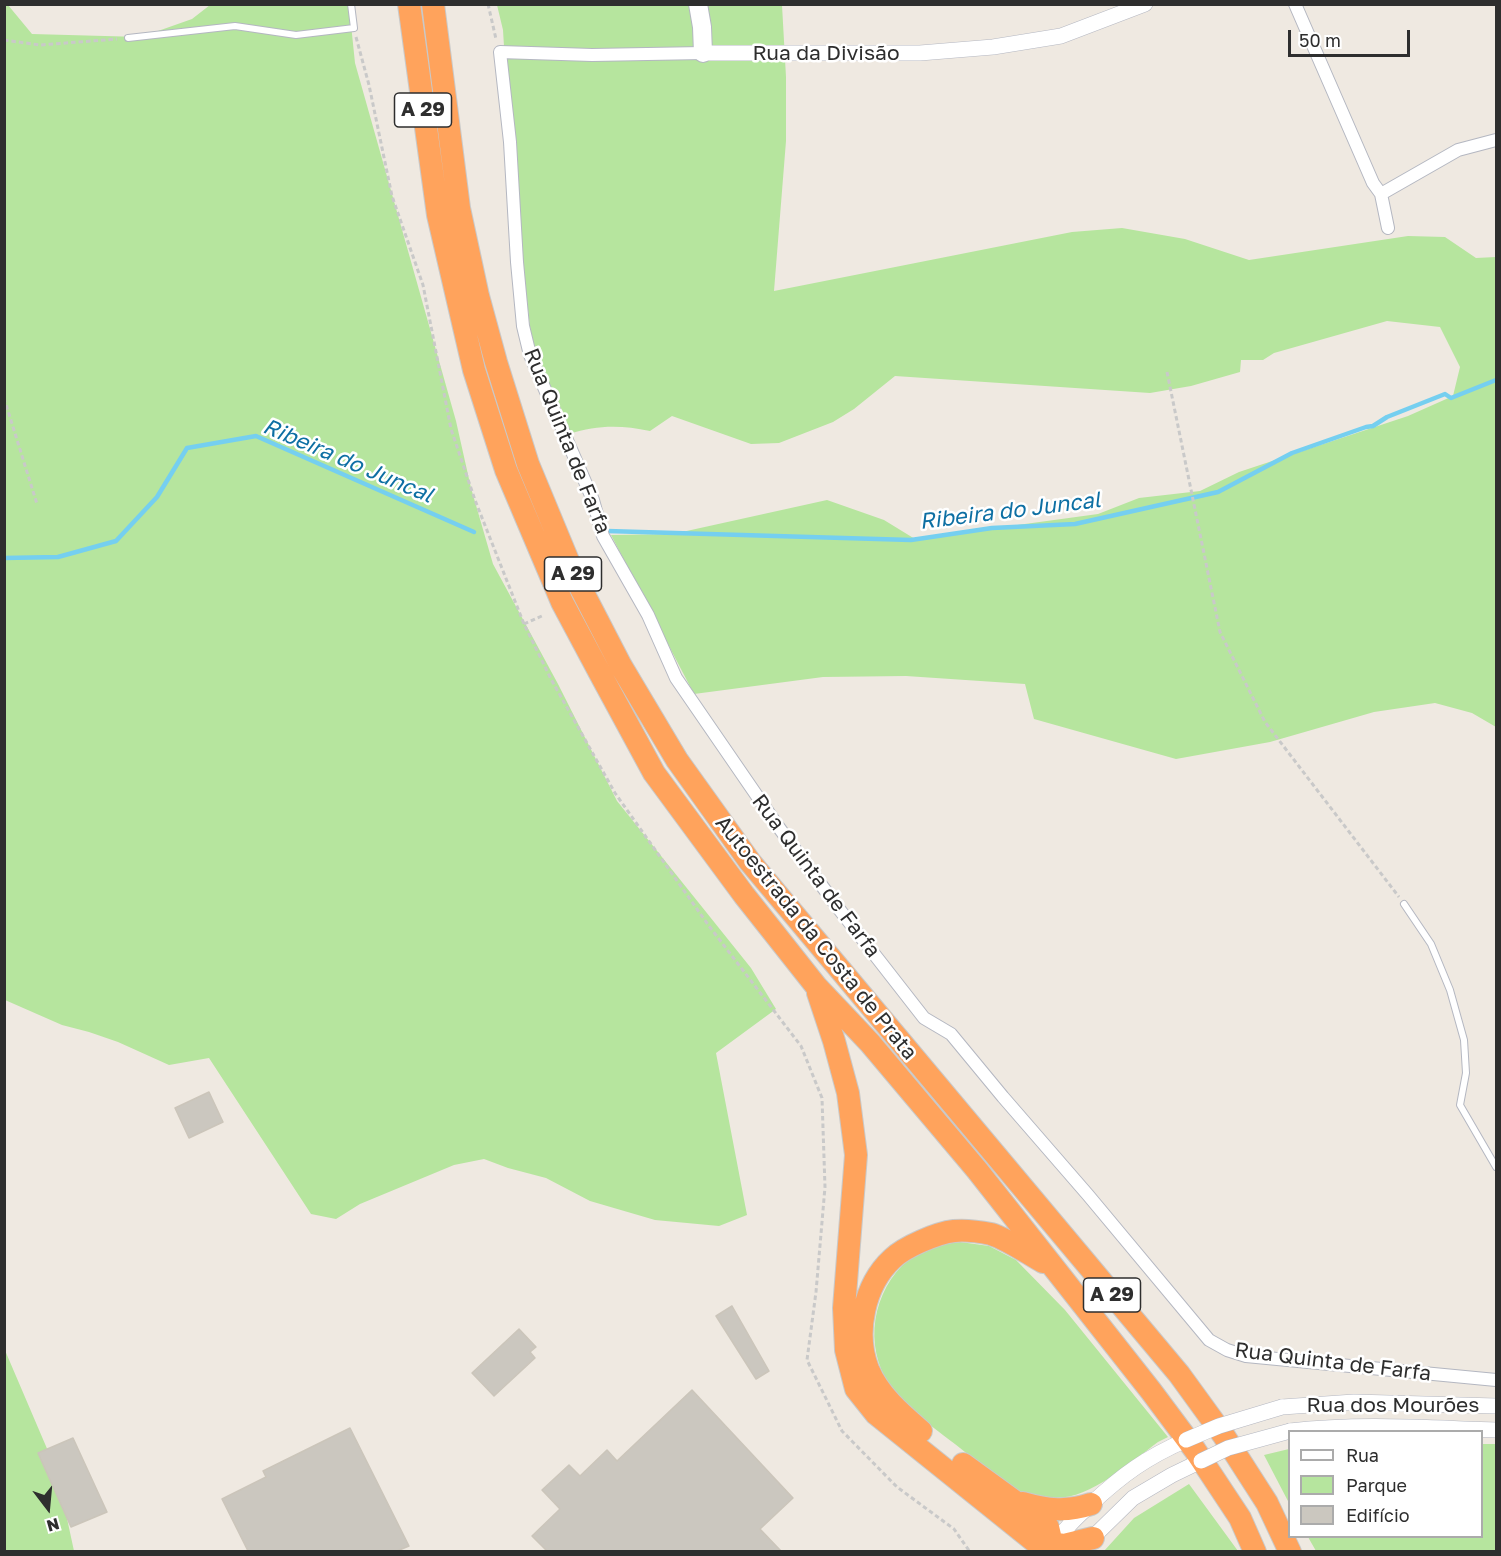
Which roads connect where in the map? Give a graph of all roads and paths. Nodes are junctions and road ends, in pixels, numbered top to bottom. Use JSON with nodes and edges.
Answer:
{"nodes":[{"id":1,"x":351,"y":4,"type":"edge"},
{"id":2,"x":409,"y":4,"type":"edge"},
{"id":3,"x":433,"y":4,"type":"edge"},
{"id":4,"x":488,"y":4,"type":"edge"},
{"id":5,"x":698,"y":4,"type":"edge"},
{"id":6,"x":1145,"y":4,"type":"edge"},
{"id":7,"x":1295,"y":4,"type":"edge"},
{"id":8,"x":354,"y":28,"type":"junction"},
{"id":9,"x":128,"y":38,"type":"joint"},
{"id":10,"x":4,"y":40,"type":"edge"},
{"id":11,"x":500,"y":52,"type":"junction"},
{"id":12,"x":703,"y":53,"type":"junction"},
{"id":13,"x":1497,"y":140,"type":"edge"},
{"id":14,"x":1381,"y":194,"type":"junction"},
{"id":15,"x":1388,"y":228,"type":"dead end"},
{"id":16,"x":1167,"y":372,"type":"dead end"},
{"id":17,"x":4,"y":398,"type":"edge"},
{"id":18,"x":37,"y":504,"type":"dead end"},
{"id":19,"x":544,"y":615,"type":"dead end"},
{"id":20,"x":524,"y":624,"type":"junction"},
{"id":21,"x":1404,"y":904,"type":"joint"},
{"id":22,"x":816,"y":986,"type":"junction"},
{"id":23,"x":1497,"y":1167,"type":"edge"},
{"id":24,"x":1052,"y":1267,"type":"junction"},
{"id":25,"x":1497,"y":1380,"type":"edge"},
{"id":26,"x":1497,"y":1406,"type":"edge"},
{"id":27,"x":1298,"y":1430,"type":"edge"},
{"id":28,"x":1497,"y":1430,"type":"edge"},
{"id":29,"x":1288,"y":1432,"type":"edge"},
{"id":30,"x":1091,"y":1504,"type":"junction"},
{"id":31,"x":1007,"y":1507,"type":"junction"},
{"id":32,"x":1086,"y":1545,"type":"edge"},
{"id":33,"x":1052,"y":1549,"type":"edge"},
{"id":34,"x":970,"y":1551,"type":"edge"},
{"id":35,"x":1018,"y":1551,"type":"edge"},
{"id":36,"x":1255,"y":1551,"type":"edge"},
{"id":37,"x":1290,"y":1551,"type":"edge"}],
"edges":[{"from":1,"to":8,"type":"lane"},
{"from":2,"to":22,"type":"highway","name":"Autoestrada da Costa de Prata","number":"A 29"},
{"from":3,"to":37,"type":"highway","name":"Autoestrada da Costa de Prata","number":"A 29"},
{"from":4,"to":11,"type":"path"},
{"from":5,"to":12,"type":"main road"},
{"from":6,"to":12,"type":"street","name":"Rua da Divisão"},
{"from":7,"to":14,"type":"street"},
{"from":8,"to":9,"type":"lane"},
{"from":8,"to":20,"type":"path"},
{"from":9,"to":10,"type":"path"},
{"from":11,"to":12,"type":"street","name":"Rua da Divisão"},
{"from":11,"to":25,"type":"street","name":"Rua Quinta de Farfa"},
{"from":13,"to":14,"type":"street"},
{"from":14,"to":15,"type":"street"},
{"from":16,"to":21,"type":"path"},
{"from":17,"to":18,"type":"path"},
{"from":19,"to":20,"type":"path"},
{"from":20,"to":34,"type":"path"},
{"from":21,"to":23,"type":"lane"},
{"from":22,"to":24,"type":"highway","name":"Autoestrada da Costa de Prata","number":"A 29"},
{"from":22,"to":31,"type":"highway"},
{"from":24,"to":31,"type":"highway"},
{"from":24,"to":36,"type":"highway","name":"Autoestrada da Costa de Prata","number":"A 29"},
{"from":26,"to":30,"type":"street","name":"Rua dos Mourões","bridge":true},
{"from":27,"to":28,"type":"street","name":"Rua dos Mourões"},
{"from":29,"to":32,"type":"street","name":"Rua dos Mourões","bridge":true},
{"from":30,"to":31,"type":"highway"},
{"from":30,"to":33,"type":"street","name":"Rua dos Mourões"},
{"from":31,"to":33,"type":"highway"},
{"from":31,"to":35,"type":"highway"},
{"from":32,"to":33,"type":"highway"}]}
